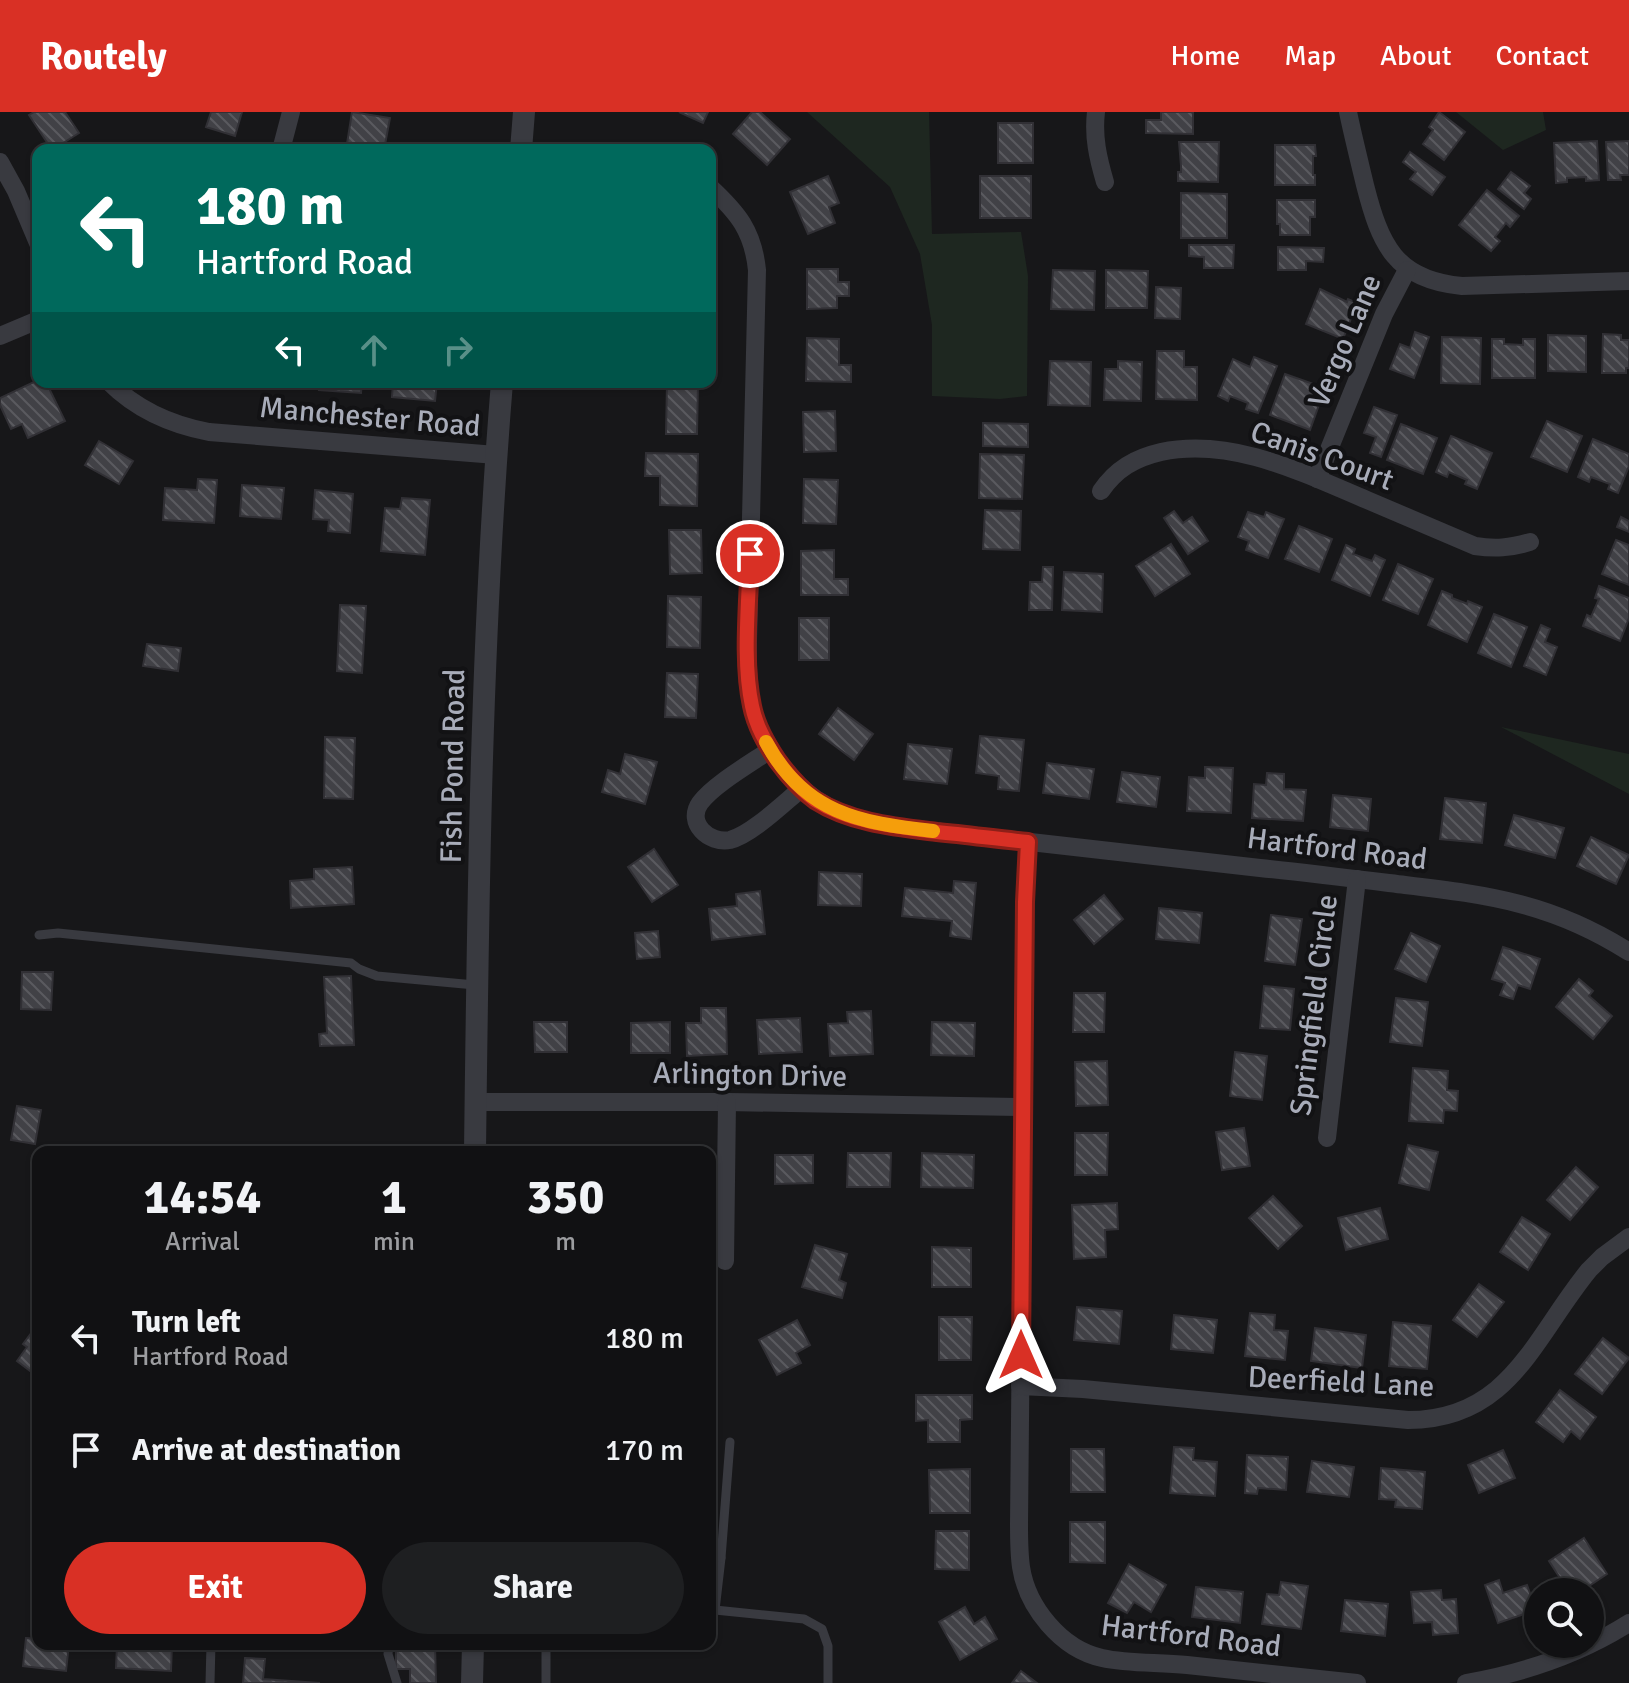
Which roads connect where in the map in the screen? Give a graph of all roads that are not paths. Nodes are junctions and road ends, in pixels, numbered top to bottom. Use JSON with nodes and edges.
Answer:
{"nodes":[{"id":1,"x":291,"y":112,"type":"edge"},
{"id":2,"x":524,"y":112,"type":"edge"},
{"id":3,"x":1096,"y":112,"type":"edge"},
{"id":4,"x":1348,"y":112,"type":"edge"},
{"id":5,"x":283,"y":144,"type":"edge"},
{"id":6,"x":521,"y":144,"type":"edge"},
{"id":7,"x":0,"y":162,"type":"edge"},
{"id":8,"x":1105,"y":182,"type":"dead end"},
{"id":9,"x":716,"y":193,"type":"edge"},
{"id":10,"x":32,"y":229,"type":"edge"},
{"id":11,"x":1407,"y":270,"type":"junction"},
{"id":12,"x":1629,"y":281,"type":"edge"},
{"id":13,"x":32,"y":323,"type":"edge"},
{"id":14,"x":0,"y":336,"type":"edge"},
{"id":15,"x":117,"y":388,"type":"edge"},
{"id":16,"x":502,"y":388,"type":"edge"},
{"id":17,"x":496,"y":455,"type":"junction"},
{"id":18,"x":1317,"y":479,"type":"junction"},
{"id":19,"x":1101,"y":491,"type":"dead end"},
{"id":20,"x":1530,"y":542,"type":"dead end"},
{"id":21,"x":770,"y":750,"type":"junction"},
{"id":22,"x":801,"y":789,"type":"junction"},
{"id":23,"x":1028,"y":842,"type":"junction"},
{"id":24,"x":1357,"y":879,"type":"junction"},
{"id":25,"x":39,"y":935,"type":"dead end"},
{"id":26,"x":1629,"y":952,"type":"edge"},
{"id":27,"x":478,"y":986,"type":"junction"},
{"id":28,"x":476,"y":1102,"type":"junction"},
{"id":29,"x":727,"y":1102,"type":"junction"},
{"id":30,"x":1023,"y":1107,"type":"junction"},
{"id":31,"x":1327,"y":1138,"type":"dead end"},
{"id":32,"x":475,"y":1146,"type":"edge"},
{"id":33,"x":1629,"y":1237,"type":"edge"},
{"id":34,"x":725,"y":1261,"type":"dead end"},
{"id":35,"x":1020,"y":1386,"type":"junction"},
{"id":36,"x":730,"y":1442,"type":"dead end"},
{"id":37,"x":716,"y":1549,"type":"edge"},
{"id":38,"x":716,"y":1610,"type":"edge"},
{"id":39,"x":1629,"y":1623,"type":"edge"},
{"id":40,"x":211,"y":1650,"type":"edge"},
{"id":41,"x":388,"y":1650,"type":"edge"},
{"id":42,"x":473,"y":1650,"type":"edge"},
{"id":43,"x":546,"y":1650,"type":"edge"},
{"id":44,"x":210,"y":1683,"type":"edge"},
{"id":45,"x":397,"y":1683,"type":"edge"},
{"id":46,"x":472,"y":1683,"type":"edge"},
{"id":47,"x":546,"y":1683,"type":"edge"},
{"id":48,"x":828,"y":1683,"type":"edge"},
{"id":49,"x":1357,"y":1683,"type":"edge"},
{"id":50,"x":1466,"y":1683,"type":"edge"}],
"edges":[{"from":1,"to":5,"type":"street"},
{"from":2,"to":6,"type":"street"},
{"from":3,"to":8,"type":"street"},
{"from":4,"to":11,"type":"street"},
{"from":7,"to":10,"type":"street"},
{"from":9,"to":21,"type":"street","name":"Hartford Road"},
{"from":11,"to":12,"type":"street"},
{"from":11,"to":18,"type":"street","name":"Vergo Lane"},
{"from":13,"to":14,"type":"street"},
{"from":15,"to":17,"type":"street","name":"Manchester Road"},
{"from":16,"to":17,"type":"street","name":"Fish Pond Road"},
{"from":17,"to":27,"type":"street","name":"Fish Pond Road"},
{"from":18,"to":19,"type":"street","name":"Canis Court"},
{"from":18,"to":20,"type":"street","name":"Canis Court"},
{"from":21,"to":22,"type":"street","name":"Hartford Road"},
{"from":21,"to":22,"type":"street"},
{"from":22,"to":23,"type":"street","name":"Hartford Road"},
{"from":23,"to":24,"type":"street","name":"Hartford Road"},
{"from":23,"to":30,"type":"street","name":"Hartford Road"},
{"from":24,"to":26,"type":"street","name":"Hartford Road"},
{"from":24,"to":31,"type":"street","name":"Springfield Circle"},
{"from":25,"to":27,"type":"lane"},
{"from":27,"to":28,"type":"street","name":"Fish Pond Road"},
{"from":28,"to":29,"type":"street","name":"Arlington Drive"},
{"from":28,"to":32,"type":"street","name":"Fish Pond Road"},
{"from":29,"to":30,"type":"street","name":"Arlington Drive"},
{"from":29,"to":34,"type":"street"},
{"from":30,"to":35,"type":"street","name":"Hartford Road"},
{"from":33,"to":35,"type":"street","name":"Deerfield Lane"},
{"from":35,"to":49,"type":"street","name":"Hartford Road"},
{"from":36,"to":37,"type":"lane"},
{"from":38,"to":48,"type":"lane"},
{"from":39,"to":50,"type":"street"},
{"from":40,"to":44,"type":"lane"},
{"from":41,"to":45,"type":"lane"},
{"from":42,"to":46,"type":"street"},
{"from":43,"to":47,"type":"lane"}]}
